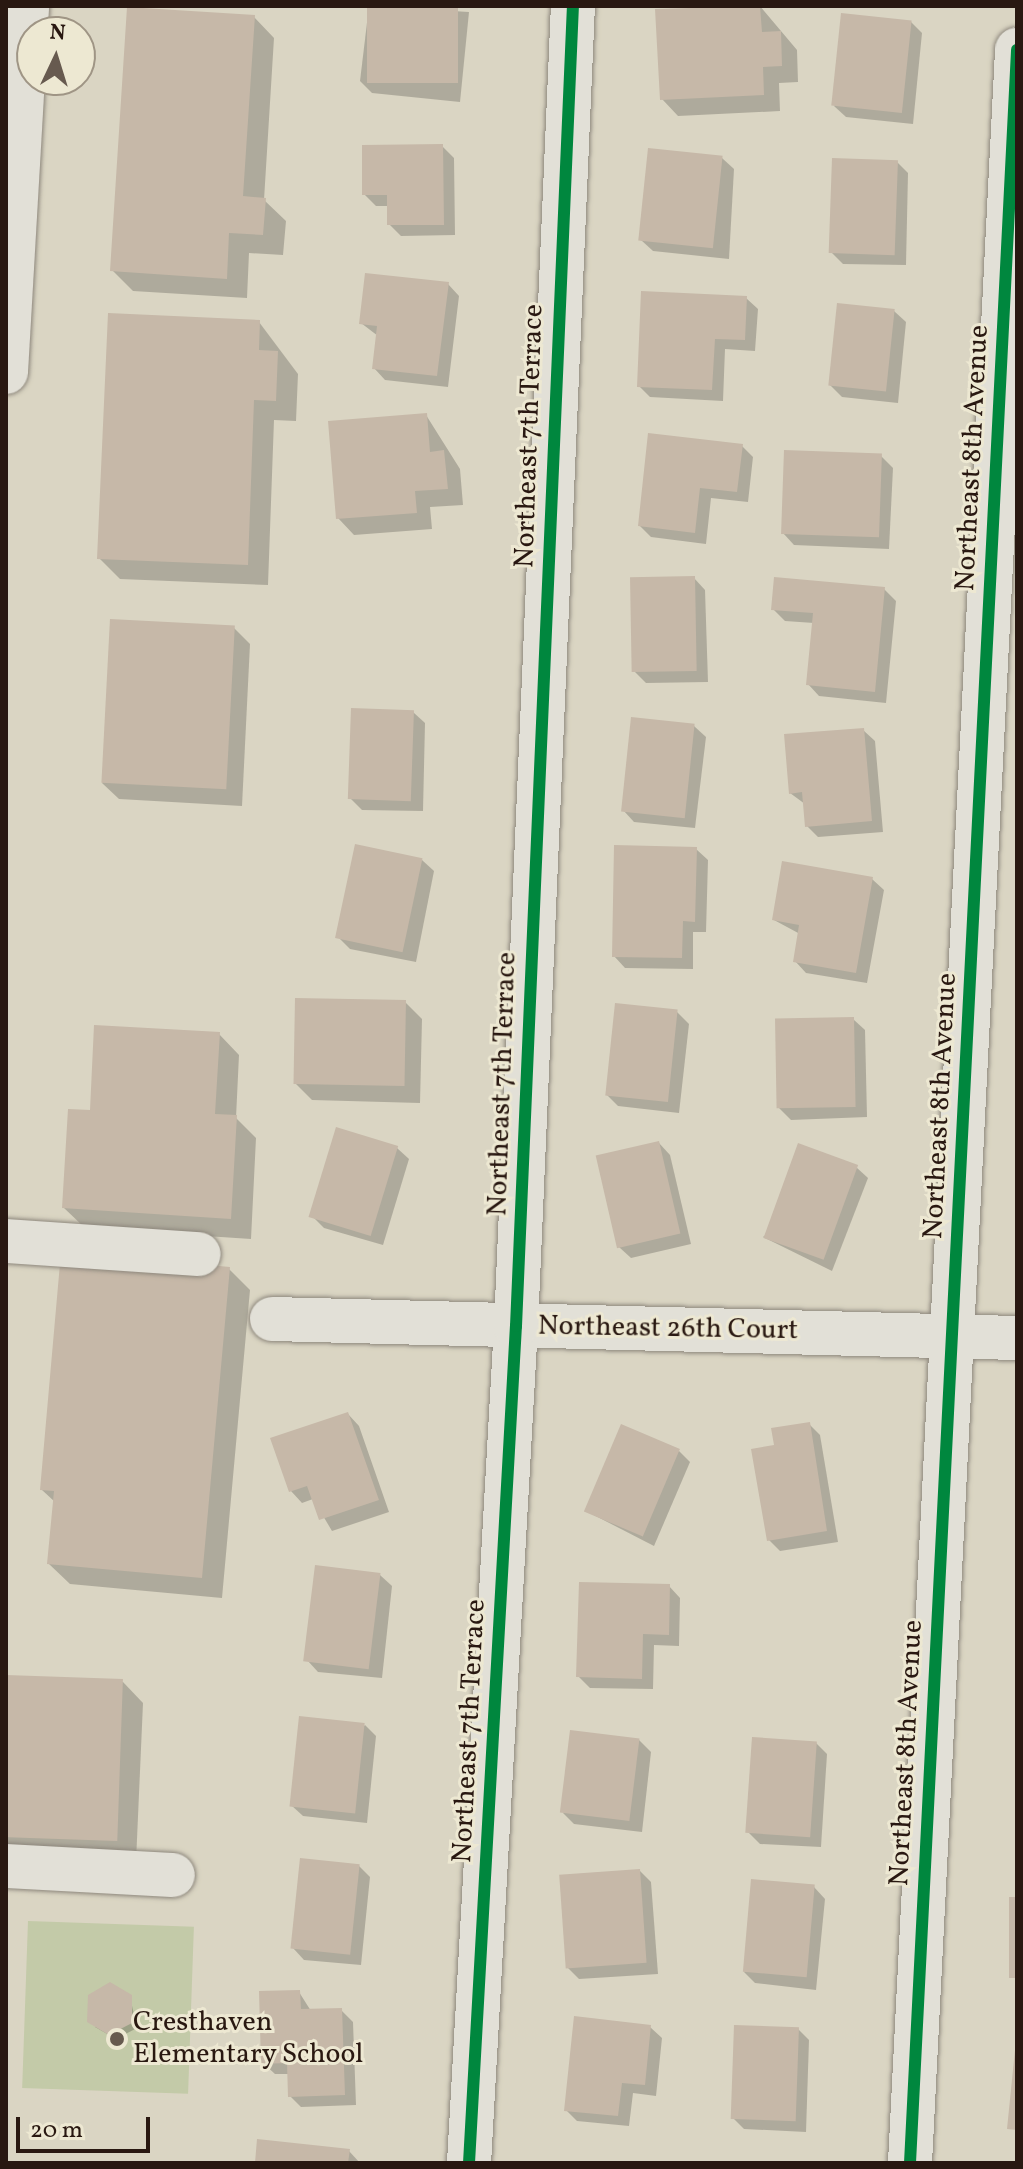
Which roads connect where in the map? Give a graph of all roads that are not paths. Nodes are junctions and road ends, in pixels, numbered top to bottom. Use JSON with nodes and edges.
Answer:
{"nodes":[{"id":1,"x":27,"y":6,"type":"edge"},
{"id":2,"x":573,"y":6,"type":"edge"},
{"id":3,"x":1017,"y":50,"type":"edge"},
{"id":4,"x":12,"y":151,"type":"edge"},
{"id":5,"x":6,"y":372,"type":"edge"},
{"id":6,"x":6,"y":1241,"type":"edge"},
{"id":7,"x":199,"y":1254,"type":"dead end"},
{"id":8,"x":272,"y":1319,"type":"dead end"},
{"id":9,"x":516,"y":1326,"type":"junction"},
{"id":10,"x":953,"y":1337,"type":"junction"},
{"id":11,"x":1017,"y":1338,"type":"edge"},
{"id":12,"x":6,"y":1866,"type":"edge"},
{"id":13,"x":173,"y":1875,"type":"dead end"},
{"id":14,"x":469,"y":2163,"type":"edge"},
{"id":15,"x":910,"y":2163,"type":"edge"}],
"edges":[{"from":1,"to":4,"type":"street"},
{"from":2,"to":9,"type":"street","name":"Northeast 7th Terrace"},
{"from":3,"to":10,"type":"street","name":"Northeast 8th Avenue"},
{"from":4,"to":5,"type":"street"},
{"from":6,"to":7,"type":"street"},
{"from":8,"to":9,"type":"street","name":"Northeast 26th Court"},
{"from":9,"to":10,"type":"street","name":"Northeast 26th Court"},
{"from":9,"to":14,"type":"street","name":"Northeast 7th Terrace"},
{"from":10,"to":11,"type":"street","name":"Northeast 26th Court"},
{"from":10,"to":15,"type":"street","name":"Northeast 8th Avenue"},
{"from":12,"to":13,"type":"street"}]}
